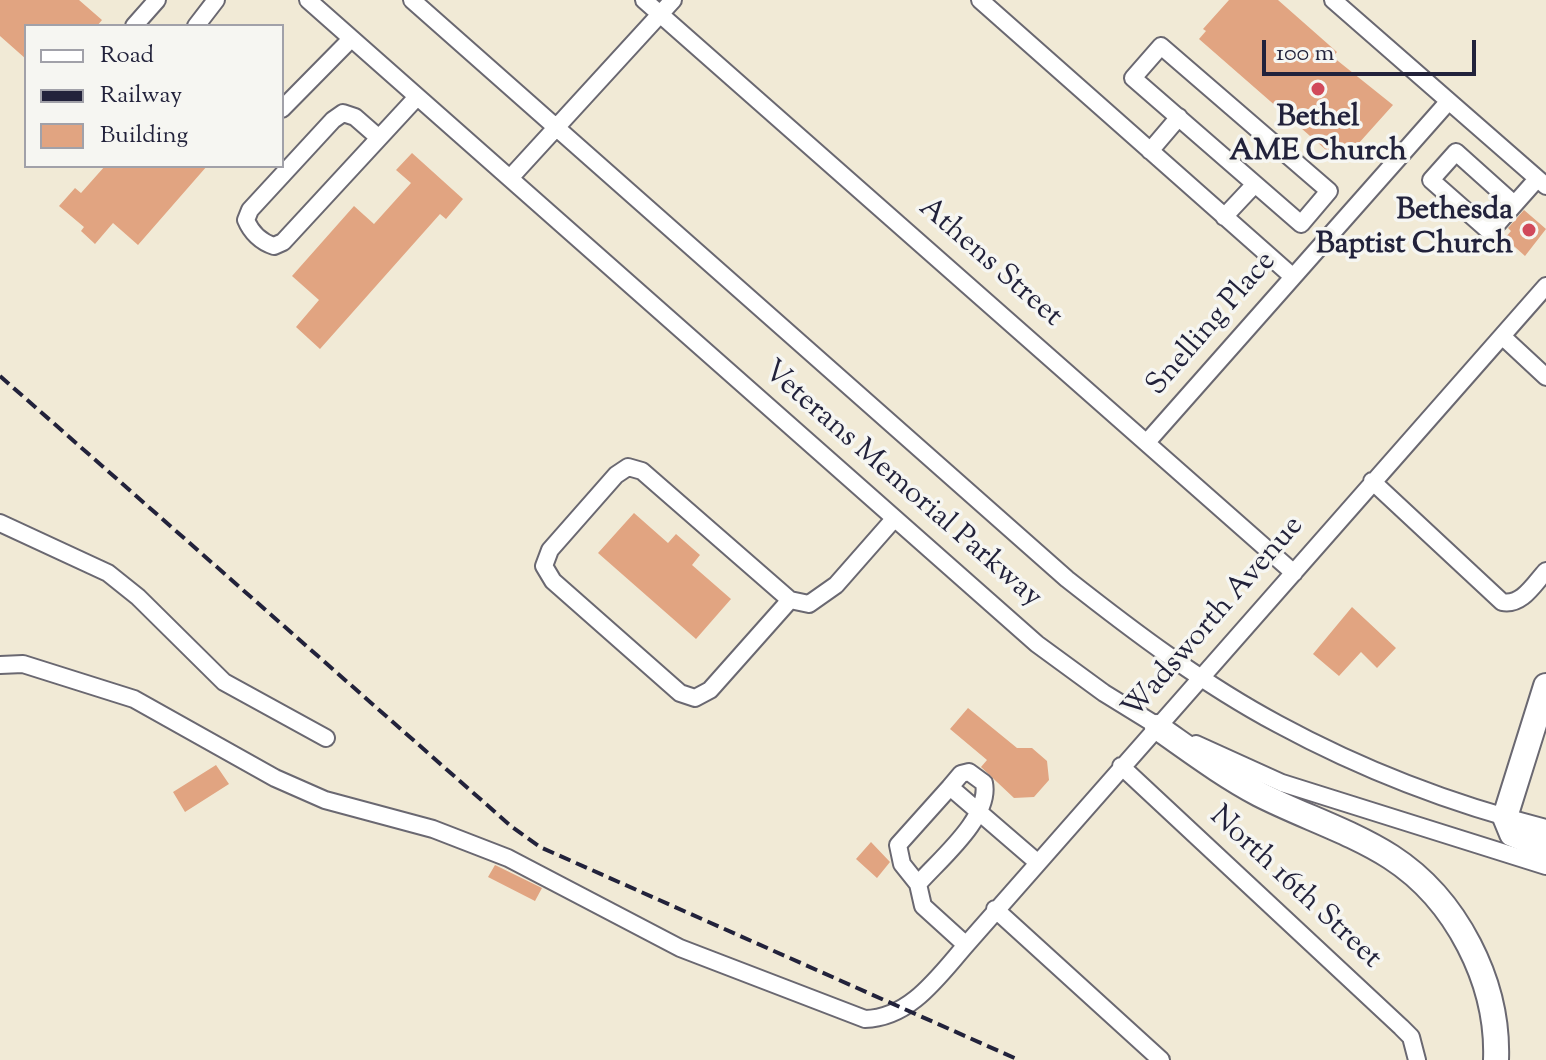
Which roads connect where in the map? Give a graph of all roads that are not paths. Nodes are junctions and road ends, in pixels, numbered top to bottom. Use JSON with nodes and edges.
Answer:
{"nodes":[{"id":1,"x":157,"y":0,"type":"edge"},
{"id":2,"x":216,"y":0,"type":"edge"},
{"id":3,"x":308,"y":0,"type":"edge"},
{"id":4,"x":412,"y":0,"type":"edge"},
{"id":5,"x":644,"y":0,"type":"edge"},
{"id":6,"x":673,"y":0,"type":"edge"},
{"id":7,"x":980,"y":0,"type":"edge"},
{"id":8,"x":1333,"y":0,"type":"edge"},
{"id":9,"x":661,"y":14,"type":"junction"},
{"id":10,"x":136,"y":24,"type":"edge"},
{"id":11,"x":198,"y":24,"type":"edge"},
{"id":12,"x":351,"y":39,"type":"junction"},
{"id":13,"x":417,"y":97,"type":"junction"},
{"id":14,"x":1448,"y":102,"type":"junction"},
{"id":15,"x":284,"y":107,"type":"edge"},
{"id":16,"x":1179,"y":117,"type":"junction"},
{"id":17,"x":557,"y":128,"type":"junction"},
{"id":18,"x":379,"y":138,"type":"junction"},
{"id":19,"x":1150,"y":151,"type":"junction"},
{"id":20,"x":510,"y":178,"type":"junction"},
{"id":21,"x":1542,"y":182,"type":"edge"},
{"id":22,"x":1255,"y":184,"type":"junction"},
{"id":23,"x":1329,"y":191,"type":"junction"},
{"id":24,"x":1514,"y":204,"type":"junction"},
{"id":25,"x":1351,"y":210,"type":"junction"},
{"id":26,"x":1224,"y":217,"type":"junction"},
{"id":27,"x":1292,"y":276,"type":"junction"},
{"id":28,"x":1546,"y":286,"type":"edge"},
{"id":29,"x":1502,"y":336,"type":"junction"},
{"id":30,"x":1546,"y":377,"type":"edge"},
{"id":31,"x":1148,"y":441,"type":"junction"},
{"id":32,"x":1372,"y":481,"type":"junction"},
{"id":33,"x":894,"y":519,"type":"junction"},
{"id":34,"x":0,"y":523,"type":"edge"},
{"id":35,"x":1546,"y":571,"type":"edge"},
{"id":36,"x":1294,"y":573,"type":"junction"},
{"id":37,"x":790,"y":600,"type":"junction"},
{"id":38,"x":0,"y":665,"type":"edge"},
{"id":39,"x":1201,"y":675,"type":"junction"},
{"id":40,"x":1546,"y":686,"type":"edge"},
{"id":41,"x":1157,"y":727,"type":"junction"},
{"id":42,"x":326,"y":738,"type":"dead end"},
{"id":43,"x":1121,"y":766,"type":"junction"},
{"id":44,"x":950,"y":787,"type":"junction"},
{"id":45,"x":981,"y":813,"type":"junction"},
{"id":46,"x":1505,"y":817,"type":"junction"},
{"id":47,"x":1546,"y":828,"type":"edge"},
{"id":48,"x":1546,"y":848,"type":"edge"},
{"id":49,"x":1037,"y":862,"type":"junction"},
{"id":50,"x":1546,"y":866,"type":"edge"},
{"id":51,"x":918,"y":884,"type":"junction"},
{"id":52,"x":995,"y":909,"type":"junction"},
{"id":53,"x":966,"y":945,"type":"junction"},
{"id":54,"x":1161,"y":1060,"type":"edge"},
{"id":55,"x":1417,"y":1060,"type":"edge"},
{"id":56,"x":1496,"y":1060,"type":"edge"}],
"edges":[{"from":1,"to":10,"type":"street"},
{"from":2,"to":11,"type":"street"},
{"from":3,"to":12,"type":"street","name":"Veterans Memorial Parkway"},
{"from":4,"to":17,"type":"street","name":"Veterans Memorial Parkway"},
{"from":5,"to":9,"type":"street","name":"Athens Street"},
{"from":6,"to":9,"type":"street"},
{"from":7,"to":19,"type":"street"},
{"from":8,"to":14,"type":"street"},
{"from":9,"to":17,"type":"street"},
{"from":9,"to":31,"type":"street","name":"Athens Street"},
{"from":12,"to":13,"type":"street","name":"Veterans Memorial Parkway"},
{"from":12,"to":15,"type":"street"},
{"from":13,"to":18,"type":"street"},
{"from":13,"to":20,"type":"street","name":"Veterans Memorial Parkway"},
{"from":14,"to":21,"type":"street"},
{"from":14,"to":25,"type":"street","name":"Snelling Place"},
{"from":16,"to":19,"type":"street"},
{"from":16,"to":22,"type":"street"},
{"from":16,"to":23,"type":"street"},
{"from":17,"to":20,"type":"street"},
{"from":17,"to":39,"type":"street","name":"Veterans Memorial Parkway"},
{"from":18,"to":18,"type":"street"},
{"from":19,"to":26,"type":"street"},
{"from":20,"to":33,"type":"street","name":"Veterans Memorial Parkway"},
{"from":21,"to":24,"type":"street"},
{"from":22,"to":23,"type":"street"},
{"from":22,"to":26,"type":"street"},
{"from":23,"to":25,"type":"street"},
{"from":24,"to":24,"type":"street"},
{"from":25,"to":27,"type":"street","name":"Snelling Place"},
{"from":26,"to":27,"type":"street"},
{"from":27,"to":31,"type":"street","name":"Snelling Place"},
{"from":28,"to":29,"type":"street","name":"Wadsworth Avenue"},
{"from":29,"to":30,"type":"street"},
{"from":29,"to":32,"type":"street","name":"Wadsworth Avenue"},
{"from":31,"to":36,"type":"street","name":"Athens Street"},
{"from":32,"to":35,"type":"street"},
{"from":32,"to":36,"type":"street","name":"Wadsworth Avenue"},
{"from":33,"to":37,"type":"street"},
{"from":33,"to":41,"type":"street","name":"Veterans Memorial Parkway"},
{"from":34,"to":42,"type":"street"},
{"from":36,"to":39,"type":"street","name":"Wadsworth Avenue"},
{"from":37,"to":37,"type":"street"},
{"from":38,"to":53,"type":"street","name":"Wadsworth Avenue"},
{"from":39,"to":41,"type":"street","name":"Wadsworth Avenue"},
{"from":39,"to":46,"type":"street","name":"Veterans Memorial Parkway"},
{"from":40,"to":46,"type":"highway"},
{"from":41,"to":43,"type":"street","name":"Wadsworth Avenue"},
{"from":41,"to":50,"type":"street","name":"Veterans Memorial Parkway"},
{"from":41,"to":56,"type":"highway"},
{"from":43,"to":49,"type":"street","name":"Wadsworth Avenue"},
{"from":43,"to":55,"type":"street","name":"North 16th Street"},
{"from":44,"to":45,"type":"street"},
{"from":44,"to":45,"type":"street"},
{"from":44,"to":51,"type":"street"},
{"from":45,"to":49,"type":"street"},
{"from":45,"to":51,"type":"street"},
{"from":46,"to":47,"type":"street","name":"Veterans Memorial Parkway"},
{"from":46,"to":48,"type":"highway"},
{"from":49,"to":52,"type":"street","name":"Wadsworth Avenue"},
{"from":51,"to":53,"type":"street"},
{"from":52,"to":53,"type":"street","name":"Wadsworth Avenue"},
{"from":52,"to":54,"type":"street"}]}
